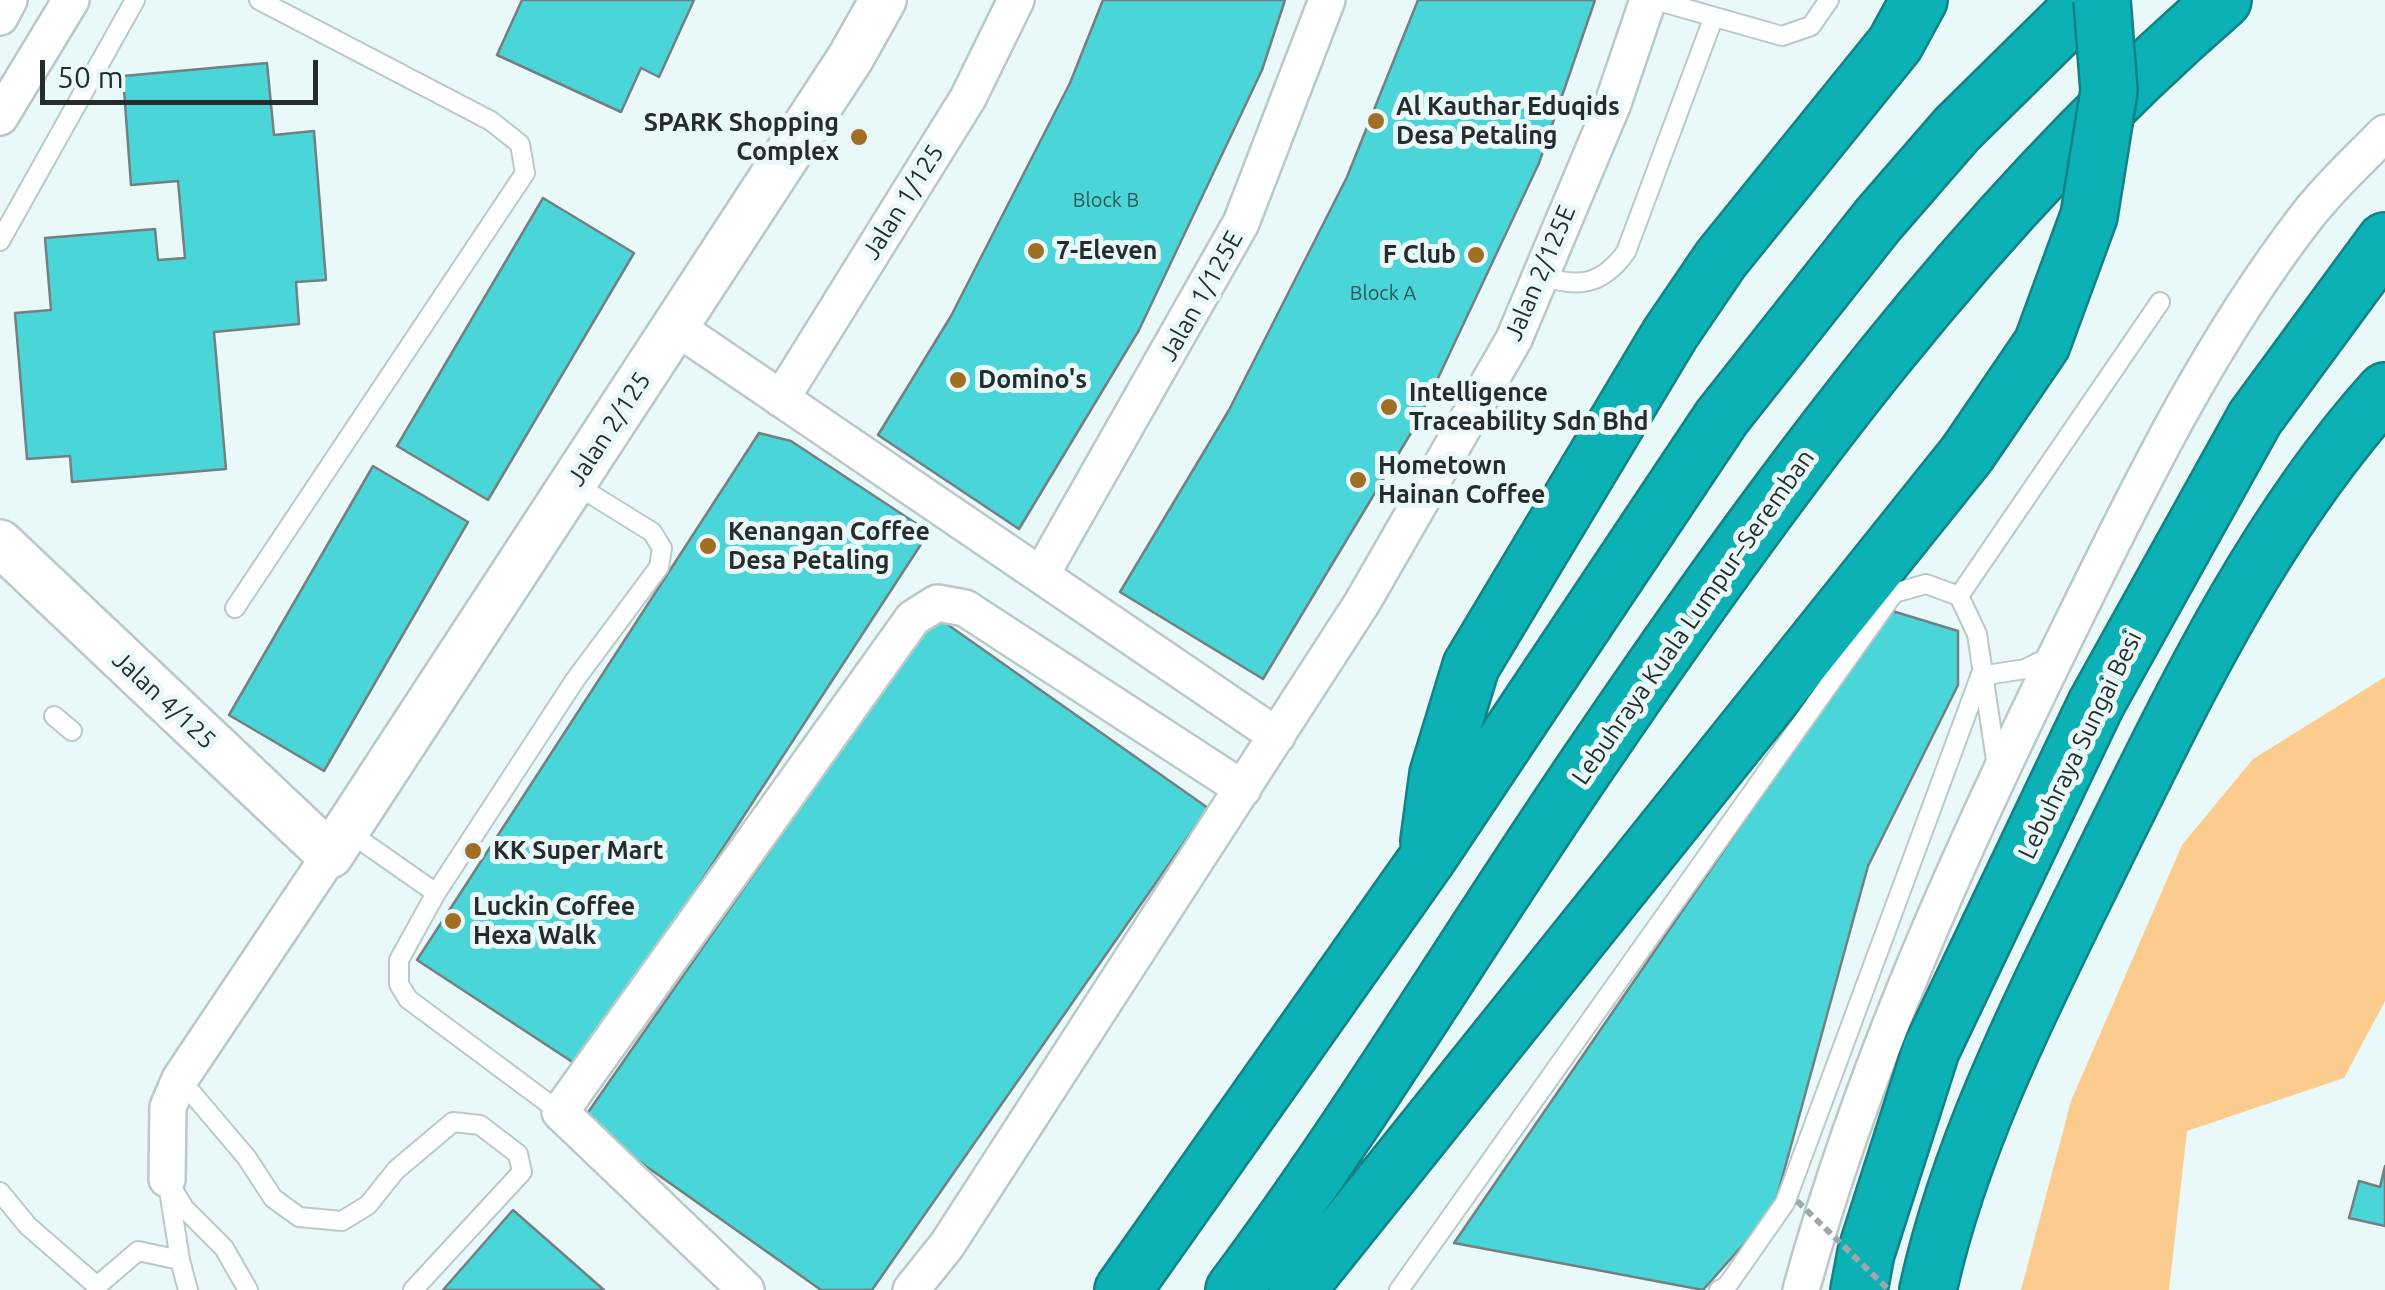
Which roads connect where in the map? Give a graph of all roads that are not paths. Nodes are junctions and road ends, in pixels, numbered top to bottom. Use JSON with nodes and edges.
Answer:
{"nodes":[{"id":1,"x":9,"y":0,"type":"edge"},
{"id":2,"x":71,"y":0,"type":"edge"},
{"id":3,"x":135,"y":0,"type":"edge"},
{"id":4,"x":259,"y":0,"type":"edge"},
{"id":5,"x":882,"y":0,"type":"edge"},
{"id":6,"x":1016,"y":0,"type":"edge"},
{"id":7,"x":1327,"y":0,"type":"edge"},
{"id":8,"x":1652,"y":0,"type":"edge"},
{"id":9,"x":1829,"y":0,"type":"edge"},
{"id":10,"x":1919,"y":0,"type":"edge"},
{"id":11,"x":2088,"y":0,"type":"edge"},
{"id":12,"x":2102,"y":0,"type":"edge"},
{"id":13,"x":2222,"y":0,"type":"edge"},
{"id":14,"x":0,"y":17,"type":"edge"},
{"id":15,"x":1712,"y":19,"type":"junction"},
{"id":16,"x":0,"y":117,"type":"edge"},
{"id":17,"x":2385,"y":134,"type":"edge"},
{"id":18,"x":0,"y":241,"type":"edge"},
{"id":19,"x":2385,"y":241,"type":"edge"},
{"id":20,"x":1540,"y":275,"type":"junction"},
{"id":21,"x":2160,"y":302,"type":"dead end"},
{"id":22,"x":676,"y":326,"type":"junction"},
{"id":23,"x":2385,"y":391,"type":"edge"},
{"id":24,"x":781,"y":399,"type":"junction"},
{"id":25,"x":573,"y":483,"type":"junction"},
{"id":26,"x":0,"y":543,"type":"edge"},
{"id":27,"x":1041,"y":575,"type":"junction"},
{"id":28,"x":1959,"y":596,"type":"junction"},
{"id":29,"x":236,"y":608,"type":"dead end"},
{"id":30,"x":2058,"y":652,"type":"junction"},
{"id":31,"x":1980,"y":676,"type":"junction"},
{"id":32,"x":54,"y":716,"type":"dead end"},
{"id":33,"x":72,"y":731,"type":"dead end"},
{"id":34,"x":1277,"y":736,"type":"junction"},
{"id":35,"x":1998,"y":773,"type":"junction"},
{"id":36,"x":1243,"y":789,"type":"junction"},
{"id":37,"x":338,"y":843,"type":"junction"},
{"id":38,"x":1427,"y":859,"type":"junction"},
{"id":39,"x":436,"y":893,"type":"junction"},
{"id":40,"x":180,"y":1080,"type":"junction"},
{"id":41,"x":560,"y":1112,"type":"junction"},
{"id":42,"x":168,"y":1179,"type":"junction"},
{"id":43,"x":0,"y":1192,"type":"edge"},
{"id":44,"x":180,"y":1260,"type":"junction"},
{"id":45,"x":188,"y":1290,"type":"edge"},
{"id":46,"x":248,"y":1290,"type":"edge"},
{"id":47,"x":412,"y":1290,"type":"edge"},
{"id":48,"x":746,"y":1290,"type":"edge"},
{"id":49,"x":911,"y":1290,"type":"edge"},
{"id":50,"x":1123,"y":1290,"type":"edge"},
{"id":51,"x":1234,"y":1290,"type":"edge"},
{"id":52,"x":1297,"y":1290,"type":"edge"},
{"id":53,"x":1399,"y":1290,"type":"edge"},
{"id":54,"x":1719,"y":1290,"type":"edge"},
{"id":55,"x":1801,"y":1290,"type":"edge"},
{"id":56,"x":1860,"y":1290,"type":"edge"},
{"id":57,"x":1928,"y":1290,"type":"edge"}],
"edges":[{"from":1,"to":14,"type":"street"},
{"from":2,"to":16,"type":"street"},
{"from":3,"to":18,"type":"lane"},
{"from":4,"to":29,"type":"lane"},
{"from":5,"to":22,"type":"street","name":"Jalan 2/125"},
{"from":6,"to":24,"type":"street","name":"Jalan 1/125"},
{"from":7,"to":27,"type":"street","name":"Jalan 1/125E"},
{"from":8,"to":15,"type":"lane"},
{"from":8,"to":20,"type":"street","name":"Jalan 2/125E"},
{"from":9,"to":15,"type":"lane"},
{"from":10,"to":38,"type":"highway"},
{"from":11,"to":38,"type":"highway"},
{"from":12,"to":52,"type":"highway","bridge":true},
{"from":13,"to":51,"type":"highway","name":"Lebuhraya Kuala Lumpur–Seremban"},
{"from":15,"to":20,"type":"lane"},
{"from":17,"to":30,"type":"street"},
{"from":19,"to":56,"type":"highway","name":"Lebuhraya Sungai Besi"},
{"from":20,"to":34,"type":"street","name":"Jalan 2/125E"},
{"from":21,"to":28,"type":"lane"},
{"from":22,"to":24,"type":"street"},
{"from":22,"to":25,"type":"street","name":"Jalan 2/125"},
{"from":23,"to":57,"type":"highway"},
{"from":24,"to":27,"type":"street"},
{"from":25,"to":37,"type":"street","name":"Jalan 2/125"},
{"from":25,"to":39,"type":"lane"},
{"from":26,"to":37,"type":"street","name":"Jalan 4/125"},
{"from":27,"to":34,"type":"street"},
{"from":28,"to":31,"type":"lane"},
{"from":28,"to":53,"type":"lane"},
{"from":30,"to":31,"type":"lane"},
{"from":30,"to":35,"type":"street"},
{"from":31,"to":35,"type":"lane"},
{"from":31,"to":54,"type":"lane"},
{"from":32,"to":33,"type":"lane"},
{"from":34,"to":36,"type":"street","name":"Jalan 2/125E"},
{"from":35,"to":55,"type":"street"},
{"from":36,"to":41,"type":"street"},
{"from":36,"to":49,"type":"street","name":"Jalan 2/125E"},
{"from":37,"to":39,"type":"lane"},
{"from":37,"to":40,"type":"street"},
{"from":38,"to":50,"type":"highway"},
{"from":39,"to":41,"type":"lane"},
{"from":40,"to":42,"type":"street"},
{"from":40,"to":47,"type":"lane"},
{"from":41,"to":48,"type":"street"},
{"from":42,"to":44,"type":"lane"},
{"from":42,"to":46,"type":"lane"},
{"from":43,"to":44,"type":"lane"},
{"from":44,"to":45,"type":"lane"}]}
